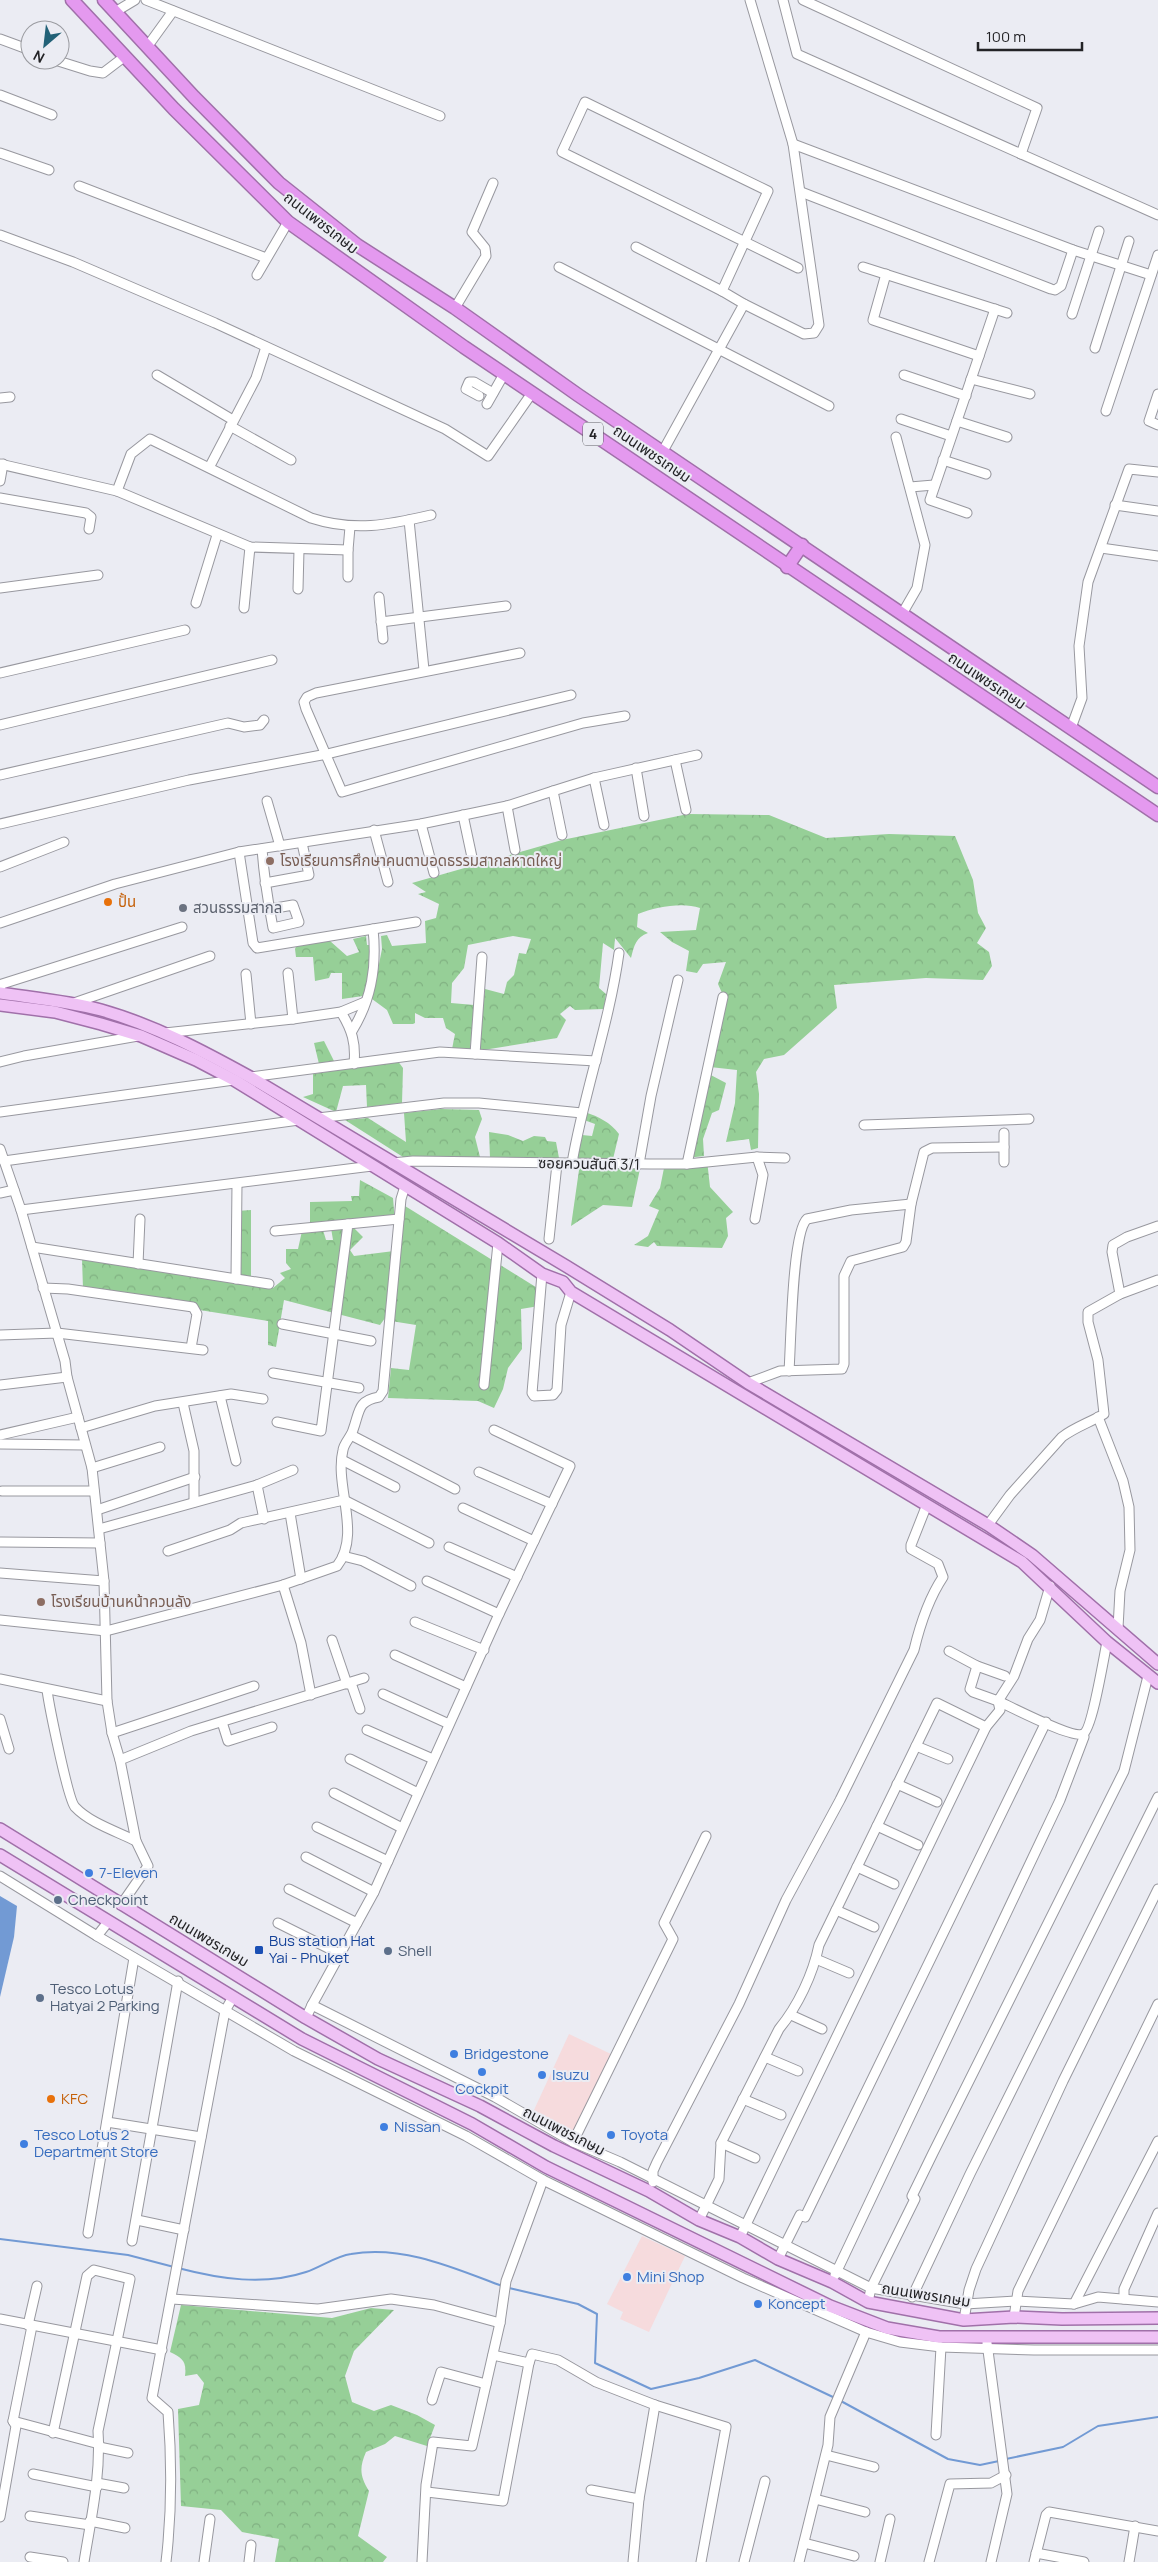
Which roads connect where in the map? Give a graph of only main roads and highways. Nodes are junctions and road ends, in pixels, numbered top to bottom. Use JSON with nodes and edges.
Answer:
{"nodes":[{"id":1,"x":62,"y":0,"type":"edge"},
{"id":2,"x":72,"y":0,"type":"edge"},
{"id":3,"x":104,"y":0,"type":"edge"},
{"id":4,"x":88,"y":18,"type":"junction"},
{"id":5,"x":802,"y":546,"type":"junction"},
{"id":6,"x":787,"y":567,"type":"junction"},
{"id":7,"x":1158,"y":787,"type":"edge"},
{"id":8,"x":1158,"y":815,"type":"edge"},
{"id":9,"x":0,"y":990,"type":"edge"},
{"id":10,"x":0,"y":1006,"type":"edge"},
{"id":11,"x":0,"y":1013,"type":"edge"},
{"id":12,"x":101,"y":1024,"type":"junction"},
{"id":13,"x":670,"y":1330,"type":"junction"},
{"id":14,"x":662,"y":1345,"type":"junction"},
{"id":15,"x":1158,"y":1664,"type":"edge"},
{"id":16,"x":1158,"y":1683,"type":"edge"},
{"id":17,"x":0,"y":1829,"type":"edge"},
{"id":18,"x":0,"y":1855,"type":"edge"},
{"id":19,"x":554,"y":2146,"type":"junction"},
{"id":20,"x":546,"y":2167,"type":"junction"},
{"id":21,"x":1158,"y":2318,"type":"edge"},
{"id":22,"x":1158,"y":2337,"type":"edge"}],
"edges":[{"from":1,"to":4,"type":"highway"},
{"from":2,"to":4,"type":"highway","name":"ถนนเพชรเกษม","number":"4"},
{"from":3,"to":5,"type":"highway","name":"ถนนเพชรเกษม","number":"4"},
{"from":4,"to":6,"type":"highway","name":"ถนนเพชรเกษม","number":"4"},
{"from":5,"to":6,"type":"highway"},
{"from":5,"to":7,"type":"highway","name":"ถนนเพชรเกษม","number":"4"},
{"from":6,"to":8,"type":"highway","name":"ถนนเพชรเกษม","number":"4"},
{"from":9,"to":13,"type":"main road"},
{"from":10,"to":12,"type":"main road"},
{"from":11,"to":12,"type":"main road"},
{"from":12,"to":14,"type":"main road"},
{"from":13,"to":14,"type":"main road"},
{"from":13,"to":15,"type":"main road"},
{"from":14,"to":16,"type":"main road"},
{"from":17,"to":19,"type":"main road","name":"ถนนเพชรเกษม"},
{"from":18,"to":20,"type":"main road"},
{"from":19,"to":20,"type":"main road"},
{"from":19,"to":21,"type":"main road","name":"ถนนเพชรเกษม"},
{"from":20,"to":22,"type":"main road"}]}
